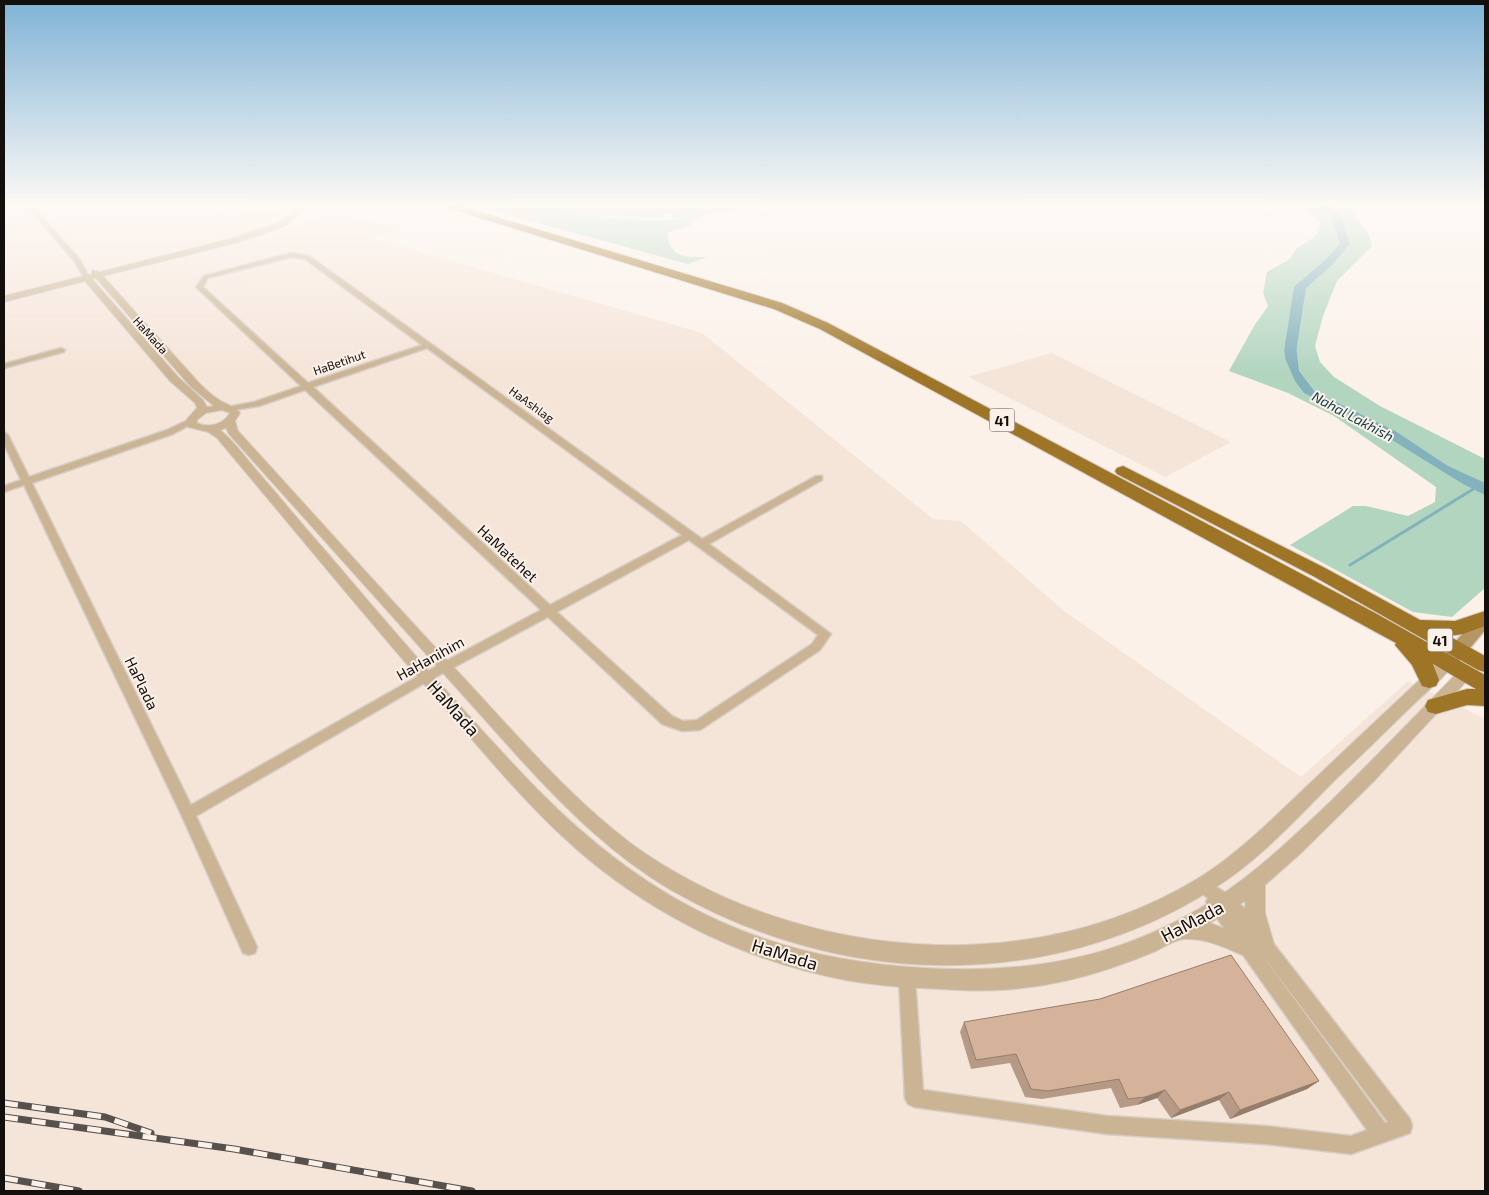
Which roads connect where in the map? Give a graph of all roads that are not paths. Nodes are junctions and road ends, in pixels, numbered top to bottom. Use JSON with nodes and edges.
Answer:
{"nodes":[{"id":1,"x":79,"y":262,"type":"edge"},
{"id":2,"x":141,"y":262,"type":"edge"},
{"id":3,"x":145,"y":262,"type":"edge"},
{"id":4,"x":265,"y":262,"type":"edge"},
{"id":5,"x":312,"y":262,"type":"edge"},
{"id":6,"x":636,"y":262,"type":"edge"},
{"id":7,"x":654,"y":262,"type":"edge"},
{"id":8,"x":119,"y":268,"type":"junction"},
{"id":9,"x":94,"y":277,"type":"junction"},
{"id":10,"x":206,"y":277,"type":"joint"},
{"id":11,"x":4,"y":294,"type":"edge"},
{"id":12,"x":4,"y":299,"type":"edge"},
{"id":13,"x":429,"y":345,"type":"junction"},
{"id":14,"x":61,"y":350,"type":"dead end"},
{"id":15,"x":4,"y":366,"type":"edge"},
{"id":16,"x":306,"y":386,"type":"junction"},
{"id":17,"x":230,"y":413,"type":"junction"},
{"id":18,"x":199,"y":423,"type":"junction"},
{"id":19,"x":4,"y":435,"type":"edge"},
{"id":20,"x":819,"y":478,"type":"dead end"},
{"id":21,"x":26,"y":481,"type":"junction"},
{"id":22,"x":4,"y":489,"type":"edge"},
{"id":23,"x":691,"y":535,"type":"junction"},
{"id":24,"x":702,"y":544,"type":"junction"},
{"id":25,"x":550,"y":612,"type":"junction"},
{"id":26,"x":1394,"y":615,"type":"junction"},
{"id":27,"x":1370,"y":619,"type":"junction"},
{"id":28,"x":1485,"y":619,"type":"edge"},
{"id":29,"x":825,"y":634,"type":"joint"},
{"id":30,"x":1453,"y":656,"type":"junction"},
{"id":31,"x":1479,"y":663,"type":"edge"},
{"id":32,"x":445,"y":667,"type":"junction"},
{"id":33,"x":426,"y":677,"type":"junction"},
{"id":34,"x":1429,"y":680,"type":"junction"},
{"id":35,"x":1485,"y":685,"type":"edge"},
{"id":36,"x":1485,"y":698,"type":"edge"},
{"id":37,"x":1436,"y":706,"type":"junction"},
{"id":38,"x":188,"y":814,"type":"junction"},
{"id":39,"x":1256,"y":882,"type":"junction"},
{"id":40,"x":1204,"y":886,"type":"junction"},
{"id":41,"x":1222,"y":905,"type":"junction"},
{"id":42,"x":1181,"y":929,"type":"junction"},
{"id":43,"x":1254,"y":945,"type":"junction"},
{"id":44,"x":249,"y":947,"type":"dead end"},
{"id":45,"x":907,"y":979,"type":"junction"},
{"id":46,"x":1381,"y":1134,"type":"junction"}],
"edges":[{"from":1,"to":9,"type":"street","name":"HaMada"},
{"from":2,"to":8,"type":"street"},
{"from":3,"to":8,"type":"street"},
{"from":4,"to":10,"type":"street","name":"HaAshlag"},
{"from":5,"to":13,"type":"street","name":"HaAshlag"},
{"from":6,"to":27,"type":"highway","number":"41"},
{"from":7,"to":26,"type":"highway","number":"41"},
{"from":8,"to":9,"type":"street"},
{"from":8,"to":9,"type":"street"},
{"from":9,"to":11,"type":"street"},
{"from":9,"to":12,"type":"street"},
{"from":9,"to":17,"type":"street","name":"HaMada"},
{"from":9,"to":18,"type":"street","name":"HaMada"},
{"from":10,"to":16,"type":"street","name":"HaMatehet"},
{"from":13,"to":16,"type":"street","name":"HaBetihut"},
{"from":13,"to":23,"type":"street","name":"HaAshlag"},
{"from":14,"to":15,"type":"street"},
{"from":16,"to":17,"type":"street","name":"HaBetihut"},
{"from":16,"to":25,"type":"street","name":"HaMatehet"},
{"from":17,"to":18,"type":"street"},
{"from":17,"to":18,"type":"street"},
{"from":17,"to":32,"type":"street","name":"HaMada"},
{"from":18,"to":21,"type":"street"},
{"from":18,"to":33,"type":"street","name":"HaMada"},
{"from":19,"to":21,"type":"street","name":"HaPlada"},
{"from":20,"to":24,"type":"street"},
{"from":21,"to":22,"type":"street"},
{"from":21,"to":38,"type":"street","name":"HaPlada"},
{"from":23,"to":24,"type":"street","name":"HaAshlag"},
{"from":23,"to":25,"type":"street","name":"HaHanihim"},
{"from":24,"to":29,"type":"street","name":"HaAshlag"},
{"from":25,"to":29,"type":"street","name":"HaMatehet"},
{"from":25,"to":32,"type":"street","name":"HaHanihim"},
{"from":26,"to":28,"type":"highway"},
{"from":26,"to":30,"type":"highway","number":"41"},
{"from":27,"to":30,"type":"highway","number":"41"},
{"from":27,"to":34,"type":"highway"},
{"from":28,"to":30,"type":"main road"},
{"from":30,"to":31,"type":"highway","number":"41"},
{"from":30,"to":34,"type":"street","name":"HaMada"},
{"from":31,"to":35,"type":"highway","number":"41"},
{"from":31,"to":37,"type":"street","name":"HaMada"},
{"from":32,"to":33,"type":"street","name":"HaHanihim"},
{"from":32,"to":40,"type":"street","name":"HaMada"},
{"from":33,"to":38,"type":"street","name":"HaHanihim"},
{"from":33,"to":45,"type":"street","name":"HaMada"},
{"from":34,"to":40,"type":"street","name":"HaMada"},
{"from":36,"to":37,"type":"highway"},
{"from":37,"to":39,"type":"street","name":"HaMada"},
{"from":38,"to":44,"type":"street","name":"HaPlada"},
{"from":39,"to":41,"type":"street","name":"HaMada"},
{"from":39,"to":43,"type":"street"},
{"from":40,"to":41,"type":"street"},
{"from":41,"to":42,"type":"street","name":"HaMada"},
{"from":41,"to":43,"type":"street"},
{"from":42,"to":43,"type":"street"},
{"from":42,"to":45,"type":"street","name":"HaMada"},
{"from":43,"to":46,"type":"street"},
{"from":43,"to":46,"type":"street"},
{"from":45,"to":46,"type":"street"}]}
